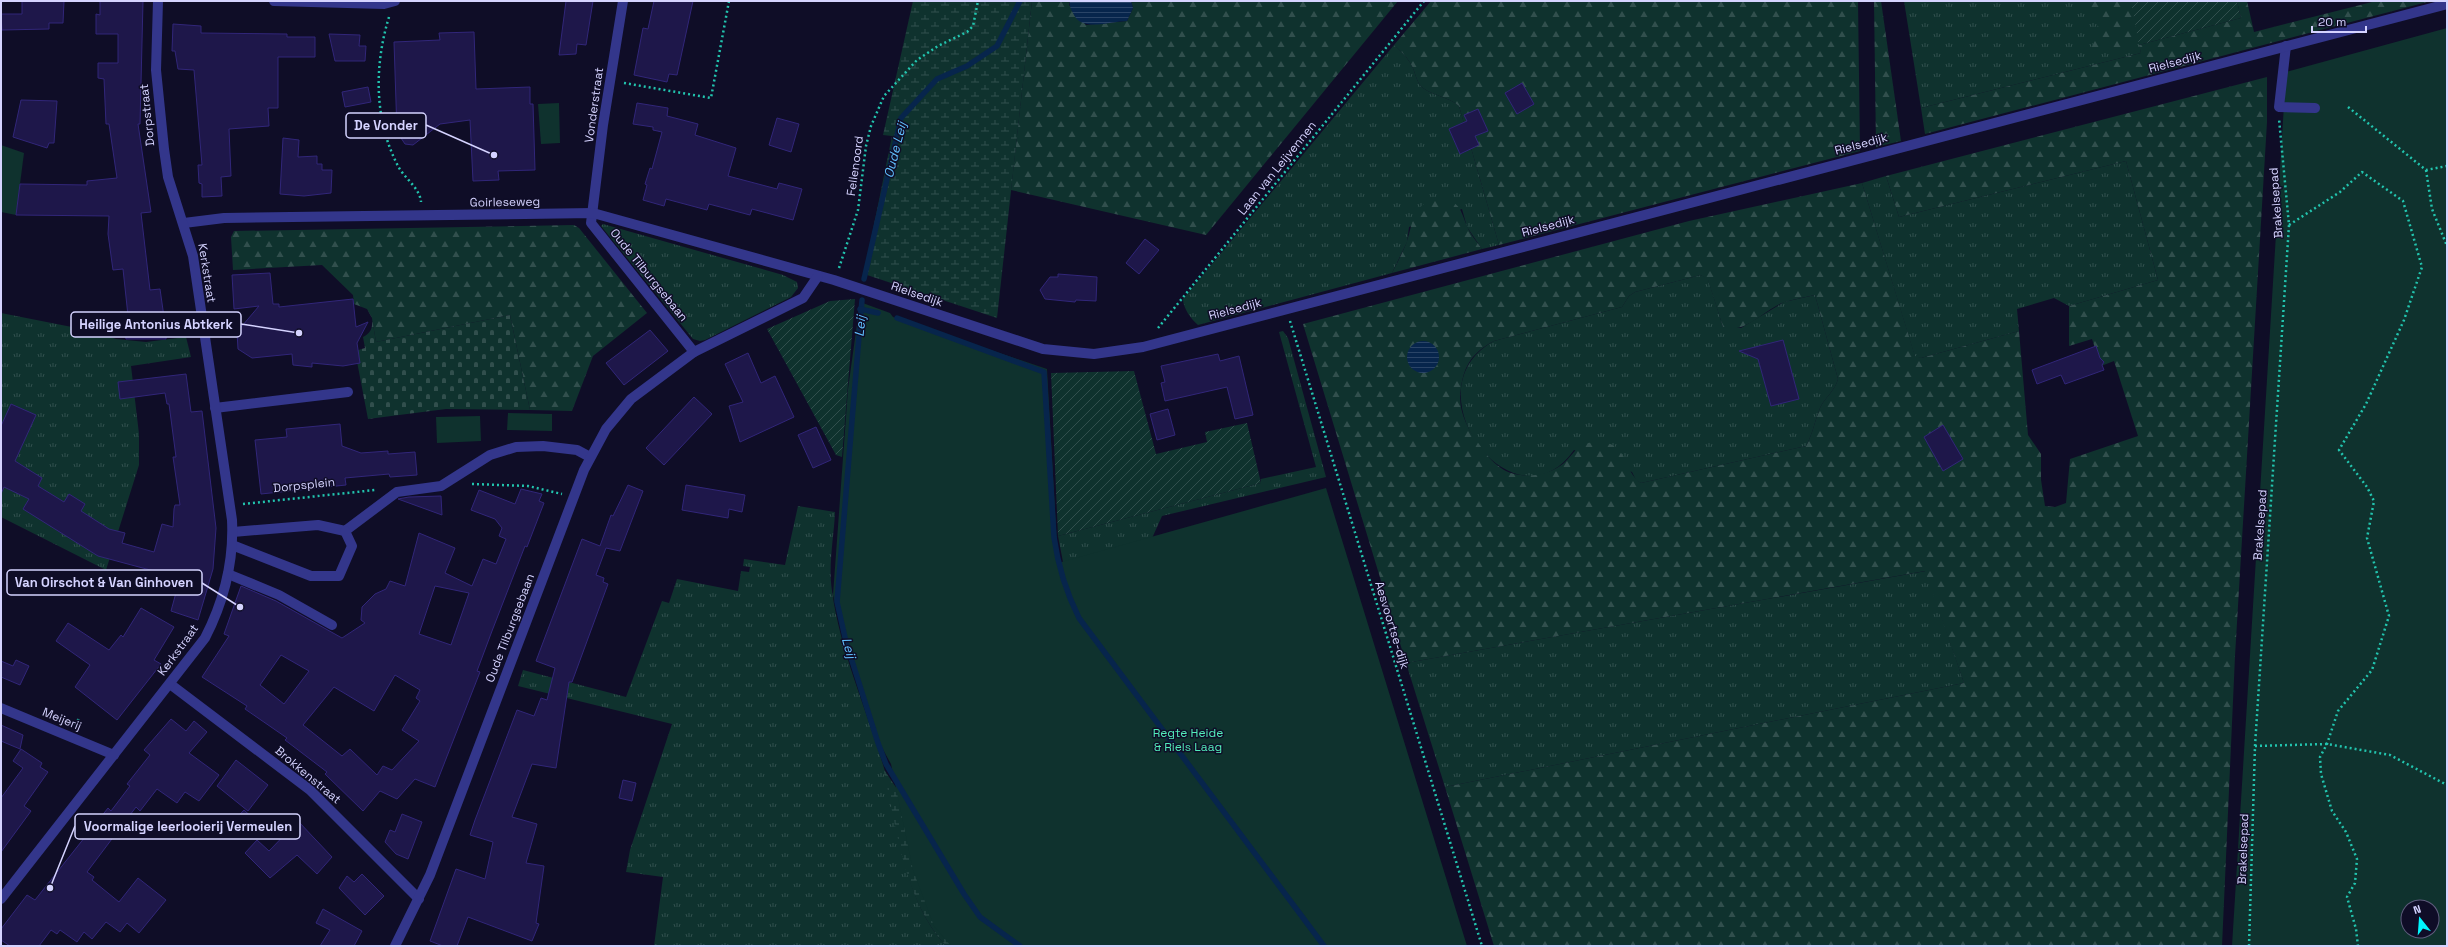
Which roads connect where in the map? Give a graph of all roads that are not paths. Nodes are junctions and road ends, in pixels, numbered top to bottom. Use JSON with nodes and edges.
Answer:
{"nodes":[{"id":1,"x":158,"y":1,"type":"edge"},
{"id":2,"x":274,"y":1,"type":"edge"},
{"id":3,"x":623,"y":1,"type":"edge"},
{"id":4,"x":392,"y":2,"type":"edge"},
{"id":5,"x":2447,"y":4,"type":"edge"},
{"id":6,"x":2286,"y":46,"type":"junction"},
{"id":7,"x":2315,"y":108,"type":"dead end"},
{"id":8,"x":593,"y":213,"type":"junction"},
{"id":9,"x":184,"y":223,"type":"junction"},
{"id":10,"x":818,"y":276,"type":"junction"},
{"id":11,"x":694,"y":352,"type":"junction"},
{"id":12,"x":348,"y":392,"type":"dead end"},
{"id":13,"x":215,"y":408,"type":"junction"},
{"id":14,"x":590,"y":457,"type":"junction"},
{"id":15,"x":345,"y":531,"type":"junction"},
{"id":16,"x":233,"y":532,"type":"junction"},
{"id":17,"x":232,"y":545,"type":"junction"},
{"id":18,"x":228,"y":574,"type":"junction"},
{"id":19,"x":332,"y":625,"type":"dead end"},
{"id":20,"x":170,"y":684,"type":"junction"},
{"id":21,"x":1,"y":708,"type":"edge"},
{"id":22,"x":114,"y":755,"type":"junction"},
{"id":23,"x":1,"y":899,"type":"edge"},
{"id":24,"x":419,"y":899,"type":"junction"},
{"id":25,"x":395,"y":946,"type":"edge"}],
"edges":[{"from":1,"to":9,"type":"street","name":"Dorpstraat"},
{"from":2,"to":4,"type":"street"},
{"from":3,"to":8,"type":"street","name":"Vonderstraat"},
{"from":5,"to":6,"type":"street","name":"Rielsedijk"},
{"from":6,"to":7,"type":"street"},
{"from":6,"to":10,"type":"street","name":"Rielsedijk"},
{"from":8,"to":9,"type":"street","name":"Goirleseweg"},
{"from":8,"to":10,"type":"street","name":"Goirleseweg"},
{"from":8,"to":11,"type":"street","name":"Oude Tilburgsebaan"},
{"from":9,"to":13,"type":"street","name":"Kerkstraat"},
{"from":10,"to":11,"type":"street","name":"Oude Tilburgsebaan"},
{"from":11,"to":14,"type":"street","name":"Oude Tilburgsebaan"},
{"from":12,"to":13,"type":"street"},
{"from":13,"to":16,"type":"street","name":"Kerkstraat"},
{"from":14,"to":15,"type":"street"},
{"from":14,"to":24,"type":"street","name":"Oude Tilburgsebaan"},
{"from":15,"to":16,"type":"street"},
{"from":15,"to":17,"type":"street"},
{"from":16,"to":17,"type":"street","name":"Kerkstraat"},
{"from":17,"to":18,"type":"street","name":"Kerkstraat"},
{"from":18,"to":19,"type":"street"},
{"from":18,"to":20,"type":"street","name":"Kerkstraat"},
{"from":20,"to":22,"type":"street","name":"Kerkstraat"},
{"from":20,"to":24,"type":"street","name":"Brokkenstraat"},
{"from":21,"to":22,"type":"street","name":"Meijerij"},
{"from":22,"to":23,"type":"street","name":"Kerkstraat"},
{"from":24,"to":25,"type":"street","name":"Oude Tilburgsebaan"}]}
